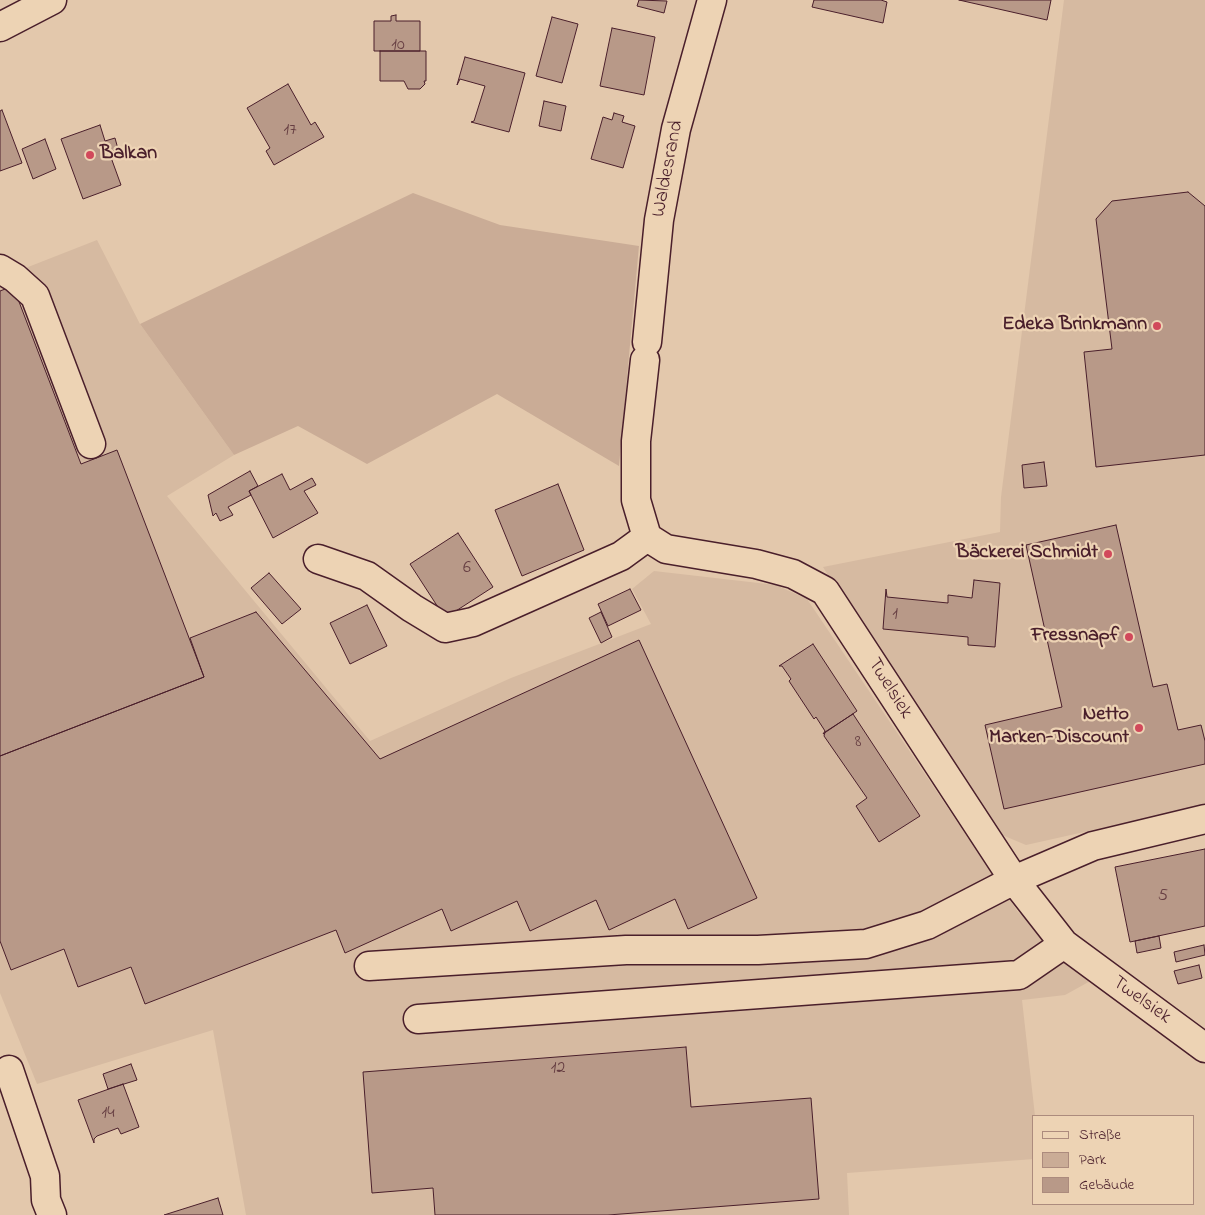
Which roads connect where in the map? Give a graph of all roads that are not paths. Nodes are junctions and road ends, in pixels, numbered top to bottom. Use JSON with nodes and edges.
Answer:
{"nodes":[{"id":1,"x":52,"y":0,"type":"edge"},
{"id":2,"x":712,"y":0,"type":"edge"},
{"id":3,"x":0,"y":26,"type":"edge"},
{"id":4,"x":0,"y":269,"type":"edge"},
{"id":5,"x":91,"y":444,"type":"dead end"},
{"id":6,"x":647,"y":537,"type":"junction"},
{"id":7,"x":318,"y":559,"type":"dead end"},
{"id":8,"x":1205,"y":819,"type":"edge"},
{"id":9,"x":1014,"y":880,"type":"junction"},
{"id":10,"x":1064,"y":944,"type":"junction"},
{"id":11,"x":369,"y":966,"type":"dead end"},
{"id":12,"x":418,"y":1019,"type":"dead end"},
{"id":13,"x":1205,"y":1048,"type":"edge"},
{"id":14,"x":9,"y":1070,"type":"dead end"},
{"id":15,"x":49,"y":1207,"type":"edge"}],
"edges":[{"from":1,"to":3,"type":"street"},
{"from":2,"to":6,"type":"street","name":"Waldesrand"},
{"from":4,"to":5,"type":"street"},
{"from":6,"to":7,"type":"street"},
{"from":6,"to":9,"type":"street","name":"Twelsiek"},
{"from":8,"to":9,"type":"street"},
{"from":9,"to":10,"type":"street","name":"Twelsiek"},
{"from":9,"to":11,"type":"street"},
{"from":10,"to":12,"type":"street"},
{"from":10,"to":13,"type":"street","name":"Twelsiek"},
{"from":14,"to":15,"type":"street"}]}
